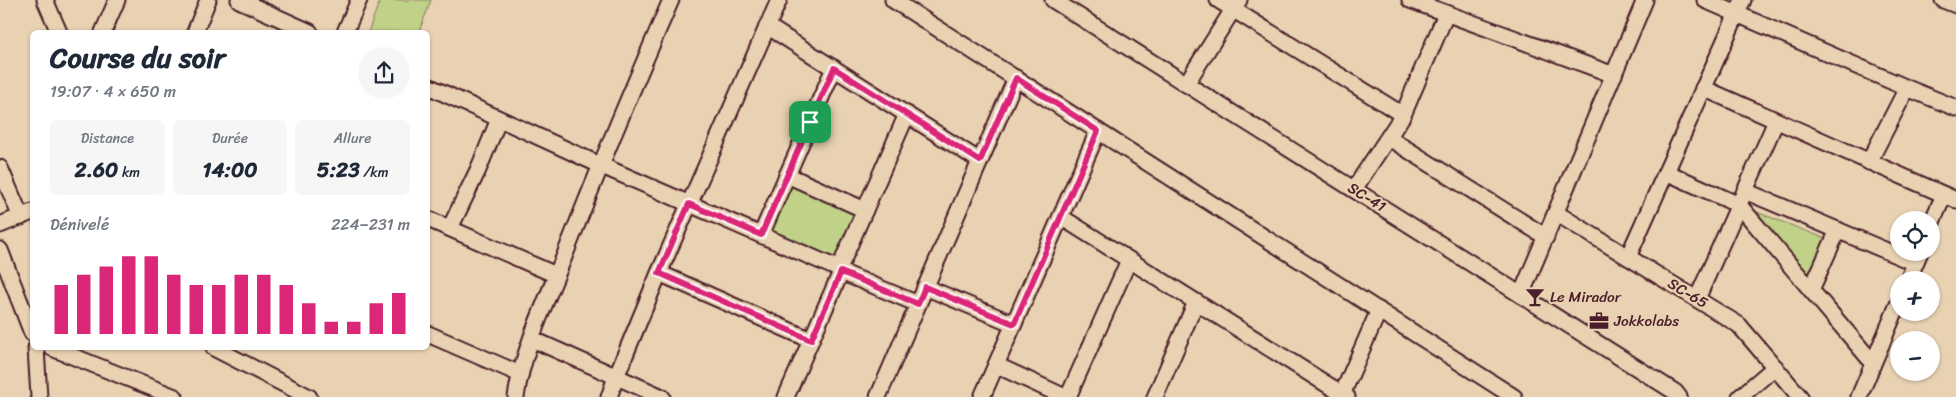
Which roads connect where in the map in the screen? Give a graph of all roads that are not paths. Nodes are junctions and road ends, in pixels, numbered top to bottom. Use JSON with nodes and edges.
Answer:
{"nodes":[{"id":1,"x":45,"y":0,"type":"edge"},
{"id":2,"x":117,"y":0,"type":"edge"},
{"id":3,"x":208,"y":0,"type":"edge"},
{"id":4,"x":239,"y":0,"type":"edge"},
{"id":5,"x":359,"y":0,"type":"edge"},
{"id":6,"x":670,"y":0,"type":"edge"},
{"id":7,"x":779,"y":0,"type":"edge"},
{"id":8,"x":893,"y":0,"type":"edge"},
{"id":9,"x":1053,"y":0,"type":"edge"},
{"id":10,"x":1218,"y":0,"type":"edge"},
{"id":11,"x":1410,"y":0,"type":"edge"},
{"id":12,"x":1645,"y":0,"type":"edge"},
{"id":13,"x":1705,"y":0,"type":"edge"},
{"id":14,"x":1743,"y":0,"type":"edge"},
{"id":15,"x":1943,"y":0,"type":"edge"},
{"id":16,"x":1236,"y":5,"type":"edge"},
{"id":17,"x":1956,"y":5,"type":"edge"},
{"id":18,"x":1446,"y":14,"type":"junction"},
{"id":19,"x":1736,"y":15,"type":"junction"},
{"id":20,"x":767,"y":26,"type":"junction"},
{"id":21,"x":58,"y":30,"type":"edge"},
{"id":22,"x":104,"y":30,"type":"edge"},
{"id":23,"x":196,"y":30,"type":"edge"},
{"id":24,"x":306,"y":30,"type":"edge"},
{"id":25,"x":346,"y":30,"type":"edge"},
{"id":26,"x":834,"y":68,"type":"junction"},
{"id":27,"x":1614,"y":75,"type":"junction"},
{"id":28,"x":1016,"y":78,"type":"junction"},
{"id":29,"x":1186,"y":84,"type":"junction"},
{"id":30,"x":430,"y":87,"type":"edge"},
{"id":31,"x":1703,"y":88,"type":"junction"},
{"id":32,"x":1907,"y":88,"type":"junction"},
{"id":33,"x":1956,"y":108,"type":"edge"},
{"id":34,"x":907,"y":114,"type":"junction"},
{"id":35,"x":1403,"y":115,"type":"junction"},
{"id":36,"x":498,"y":119,"type":"junction"},
{"id":37,"x":1776,"y":121,"type":"junction"},
{"id":38,"x":1098,"y":131,"type":"junction"},
{"id":39,"x":1389,"y":138,"type":"junction"},
{"id":40,"x":980,"y":161,"type":"junction"},
{"id":41,"x":1869,"y":162,"type":"junction"},
{"id":42,"x":600,"y":165,"type":"junction"},
{"id":43,"x":0,"y":168,"type":"edge"},
{"id":44,"x":1666,"y":172,"type":"junction"},
{"id":45,"x":787,"y":175,"type":"junction"},
{"id":46,"x":1354,"y":190,"type":"junction"},
{"id":47,"x":1745,"y":190,"type":"junction"},
{"id":48,"x":1950,"y":198,"type":"edge"},
{"id":49,"x":689,"y":204,"type":"junction"},
{"id":50,"x":1739,"y":205,"type":"junction"},
{"id":51,"x":865,"y":210,"type":"junction"},
{"id":52,"x":1940,"y":212,"type":"edge"},
{"id":53,"x":1556,"y":213,"type":"junction"},
{"id":54,"x":27,"y":214,"type":"edge"},
{"id":55,"x":1061,"y":217,"type":"junction"},
{"id":56,"x":430,"y":220,"type":"edge"},
{"id":57,"x":0,"y":225,"type":"edge"},
{"id":58,"x":450,"y":228,"type":"junction"},
{"id":59,"x":1838,"y":230,"type":"junction"},
{"id":60,"x":761,"y":235,"type":"junction"},
{"id":61,"x":1546,"y":237,"type":"junction"},
{"id":62,"x":1890,"y":248,"type":"edge"},
{"id":63,"x":0,"y":250,"type":"edge"},
{"id":64,"x":1628,"y":257,"type":"junction"},
{"id":65,"x":1129,"y":260,"type":"junction"},
{"id":66,"x":840,"y":271,"type":"junction"},
{"id":67,"x":659,"y":273,"type":"junction"},
{"id":68,"x":556,"y":276,"type":"junction"},
{"id":69,"x":925,"y":287,"type":"junction"},
{"id":70,"x":1811,"y":290,"type":"junction"},
{"id":71,"x":1521,"y":295,"type":"junction"},
{"id":72,"x":1697,"y":299,"type":"junction"},
{"id":73,"x":1196,"y":302,"type":"junction"},
{"id":74,"x":918,"y":304,"type":"junction"},
{"id":75,"x":1380,"y":310,"type":"junction"},
{"id":76,"x":1891,"y":321,"type":"edge"},
{"id":77,"x":1014,"y":324,"type":"junction"},
{"id":78,"x":30,"y":329,"type":"edge"},
{"id":79,"x":430,"y":335,"type":"edge"},
{"id":80,"x":532,"y":340,"type":"junction"},
{"id":81,"x":811,"y":340,"type":"junction"},
{"id":82,"x":36,"y":350,"type":"edge"},
{"id":83,"x":57,"y":350,"type":"edge"},
{"id":84,"x":218,"y":350,"type":"edge"},
{"id":85,"x":1873,"y":363,"type":"junction"},
{"id":86,"x":996,"y":365,"type":"junction"},
{"id":87,"x":1775,"y":367,"type":"junction"},
{"id":88,"x":520,"y":374,"type":"junction"},
{"id":89,"x":616,"y":377,"type":"junction"},
{"id":90,"x":1343,"y":396,"type":"edge"},
{"id":91,"x":38,"y":397,"type":"edge"},
{"id":92,"x":175,"y":397,"type":"edge"},
{"id":93,"x":309,"y":397,"type":"edge"},
{"id":94,"x":516,"y":397,"type":"edge"},
{"id":95,"x":609,"y":397,"type":"edge"},
{"id":96,"x":662,"y":397,"type":"edge"},
{"id":97,"x":786,"y":397,"type":"edge"},
{"id":98,"x":878,"y":397,"type":"edge"},
{"id":99,"x":982,"y":397,"type":"edge"},
{"id":100,"x":1066,"y":397,"type":"edge"},
{"id":101,"x":1155,"y":397,"type":"edge"},
{"id":102,"x":1514,"y":397,"type":"edge"},
{"id":103,"x":1679,"y":397,"type":"edge"},
{"id":104,"x":1740,"y":397,"type":"edge"},
{"id":105,"x":1800,"y":397,"type":"edge"},
{"id":106,"x":1859,"y":397,"type":"edge"}],
"edges":[{"from":1,"to":21,"type":"street"},
{"from":2,"to":22,"type":"street"},
{"from":3,"to":23,"type":"street"},
{"from":4,"to":24,"type":"street"},
{"from":5,"to":25,"type":"street"},
{"from":6,"to":42,"type":"street"},
{"from":7,"to":20,"type":"street"},
{"from":8,"to":28,"type":"street"},
{"from":9,"to":29,"type":"street","name":"SC-41"},
{"from":10,"to":16,"type":"street"},
{"from":11,"to":18,"type":"street"},
{"from":12,"to":27,"type":"street"},
{"from":13,"to":19,"type":"street"},
{"from":14,"to":19,"type":"street"},
{"from":15,"to":17,"type":"street"},
{"from":16,"to":29,"type":"street"},
{"from":16,"to":35,"type":"street"},
{"from":18,"to":27,"type":"street"},
{"from":18,"to":35,"type":"street"},
{"from":19,"to":31,"type":"street"},
{"from":19,"to":32,"type":"street"},
{"from":20,"to":26,"type":"street"},
{"from":20,"to":49,"type":"street"},
{"from":26,"to":34,"type":"street"},
{"from":26,"to":45,"type":"street"},
{"from":27,"to":53,"type":"street"},
{"from":28,"to":38,"type":"street"},
{"from":28,"to":40,"type":"street"},
{"from":29,"to":46,"type":"street","name":"SC-41"},
{"from":30,"to":36,"type":"street"},
{"from":31,"to":37,"type":"street"},
{"from":31,"to":44,"type":"street"},
{"from":32,"to":33,"type":"street"},
{"from":32,"to":41,"type":"street"},
{"from":34,"to":40,"type":"street"},
{"from":34,"to":51,"type":"street"},
{"from":35,"to":39,"type":"street"},
{"from":36,"to":42,"type":"street"},
{"from":36,"to":58,"type":"street"},
{"from":37,"to":41,"type":"street"},
{"from":37,"to":47,"type":"street"},
{"from":38,"to":55,"type":"street"},
{"from":38,"to":75,"type":"street"},
{"from":39,"to":46,"type":"street"},
{"from":39,"to":61,"type":"street"},
{"from":40,"to":69,"type":"street"},
{"from":41,"to":48,"type":"street"},
{"from":42,"to":49,"type":"street"},
{"from":42,"to":68,"type":"street"},
{"from":43,"to":54,"type":"street"},
{"from":44,"to":50,"type":"street"},
{"from":44,"to":64,"type":"street"},
{"from":45,"to":51,"type":"street"},
{"from":45,"to":60,"type":"street"},
{"from":46,"to":71,"type":"street","name":"SC-41"},
{"from":47,"to":50,"type":"street"},
{"from":47,"to":59,"type":"street"},
{"from":48,"to":52,"type":"street"},
{"from":49,"to":60,"type":"street"},
{"from":49,"to":67,"type":"street"},
{"from":50,"to":70,"type":"street"},
{"from":50,"to":72,"type":"street"},
{"from":51,"to":66,"type":"street"},
{"from":53,"to":61,"type":"street"},
{"from":53,"to":64,"type":"street","name":"SC-65"},
{"from":54,"to":57,"type":"street"},
{"from":55,"to":65,"type":"street"},
{"from":55,"to":77,"type":"street"},
{"from":56,"to":58,"type":"street"},
{"from":58,"to":68,"type":"street"},
{"from":59,"to":62,"type":"street"},
{"from":59,"to":70,"type":"street"},
{"from":60,"to":66,"type":"street"},
{"from":61,"to":71,"type":"street"},
{"from":63,"to":78,"type":"street"},
{"from":64,"to":72,"type":"street","name":"SC-65"},
{"from":65,"to":73,"type":"street"},
{"from":65,"to":100,"type":"street"},
{"from":66,"to":74,"type":"street"},
{"from":66,"to":81,"type":"street"},
{"from":67,"to":81,"type":"street"},
{"from":67,"to":89,"type":"street"},
{"from":68,"to":80,"type":"street"},
{"from":69,"to":74,"type":"street"},
{"from":69,"to":77,"type":"street"},
{"from":70,"to":85,"type":"street"},
{"from":71,"to":103,"type":"street","name":"SC-41"},
{"from":72,"to":87,"type":"street","name":"SC-65"},
{"from":73,"to":90,"type":"street"},
{"from":73,"to":101,"type":"street"},
{"from":74,"to":98,"type":"street"},
{"from":75,"to":90,"type":"street"},
{"from":75,"to":102,"type":"street"},
{"from":76,"to":85,"type":"street"},
{"from":77,"to":86,"type":"street"},
{"from":79,"to":88,"type":"street"},
{"from":80,"to":88,"type":"street"},
{"from":80,"to":89,"type":"street"},
{"from":81,"to":97,"type":"street"},
{"from":82,"to":91,"type":"street"},
{"from":83,"to":92,"type":"street"},
{"from":84,"to":93,"type":"street"},
{"from":85,"to":106,"type":"street"},
{"from":86,"to":99,"type":"street"},
{"from":86,"to":100,"type":"street"},
{"from":87,"to":104,"type":"street"},
{"from":87,"to":105,"type":"street","name":"SC-65"},
{"from":88,"to":94,"type":"street"},
{"from":89,"to":95,"type":"street"},
{"from":89,"to":96,"type":"street"}]}
